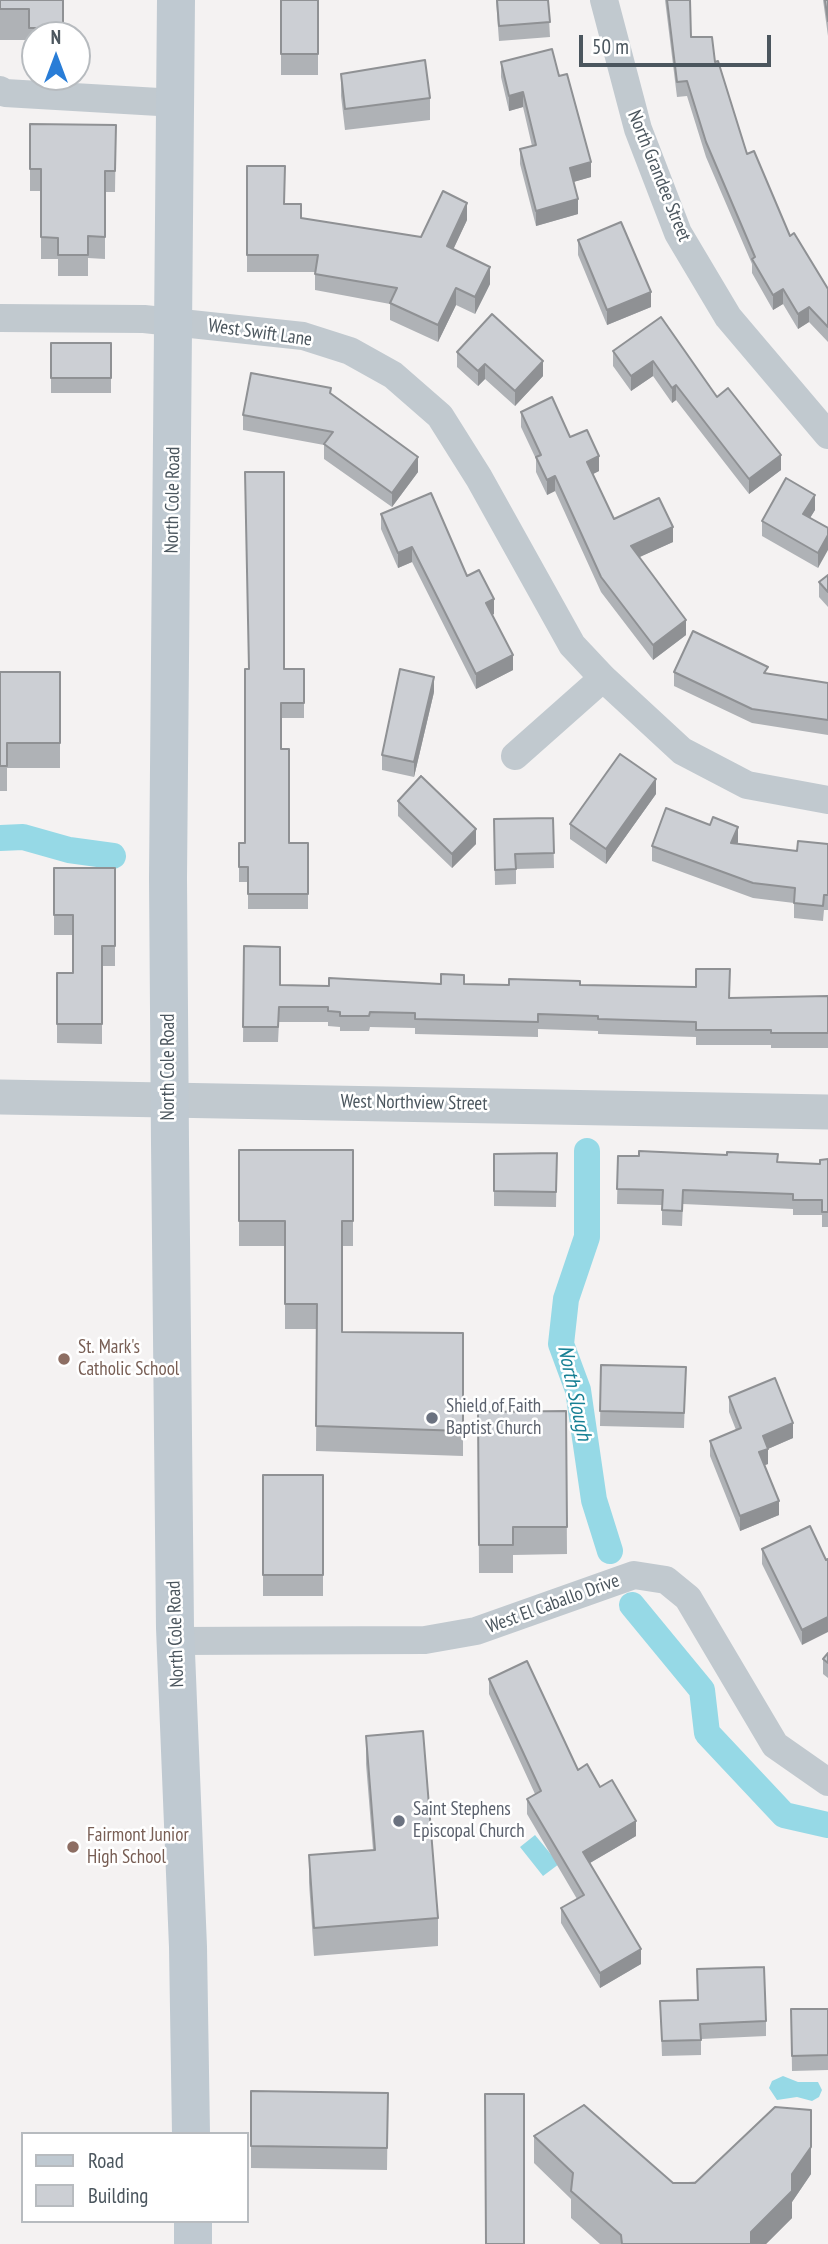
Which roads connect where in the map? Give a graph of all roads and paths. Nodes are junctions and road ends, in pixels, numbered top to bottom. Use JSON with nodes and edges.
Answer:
{"nodes":[{"id":1,"x":176,"y":0,"type":"edge"},
{"id":2,"x":604,"y":0,"type":"edge"},
{"id":3,"x":0,"y":90,"type":"edge"},
{"id":4,"x":176,"y":103,"type":"junction"},
{"id":5,"x":0,"y":318,"type":"edge"},
{"id":6,"x":175,"y":323,"type":"junction"},
{"id":7,"x":828,"y":435,"type":"edge"},
{"id":8,"x":603,"y":678,"type":"junction"},
{"id":9,"x":515,"y":755,"type":"dead end"},
{"id":10,"x":828,"y":800,"type":"edge"},
{"id":11,"x":0,"y":1097,"type":"edge"},
{"id":12,"x":170,"y":1097,"type":"junction"},
{"id":13,"x":828,"y":1112,"type":"edge"},
{"id":14,"x":176,"y":1641,"type":"junction"},
{"id":15,"x":828,"y":1782,"type":"edge"},
{"id":16,"x":191,"y":2132,"type":"edge"},
{"id":17,"x":193,"y":2223,"type":"edge"},
{"id":18,"x":193,"y":2244,"type":"edge"}],
"edges":[{"from":1,"to":4,"type":"main road","name":"North Cole Road"},
{"from":2,"to":7,"type":"street","name":"North Grandee Street"},
{"from":3,"to":4,"type":"street"},
{"from":4,"to":6,"type":"main road","name":"North Cole Road"},
{"from":5,"to":6,"type":"street","name":"West Swift Lane"},
{"from":6,"to":8,"type":"street","name":"West Swift Lane"},
{"from":6,"to":12,"type":"main road","name":"North Cole Road"},
{"from":8,"to":9,"type":"street"},
{"from":8,"to":10,"type":"street","name":"West Swift Lane"},
{"from":11,"to":12,"type":"street","name":"West Northview Street"},
{"from":12,"to":13,"type":"street","name":"West Northview Street"},
{"from":12,"to":14,"type":"main road","name":"North Cole Road"},
{"from":14,"to":15,"type":"street","name":"West El Caballo Drive"},
{"from":14,"to":16,"type":"main road","name":"North Cole Road"},
{"from":17,"to":18,"type":"main road"}]}
